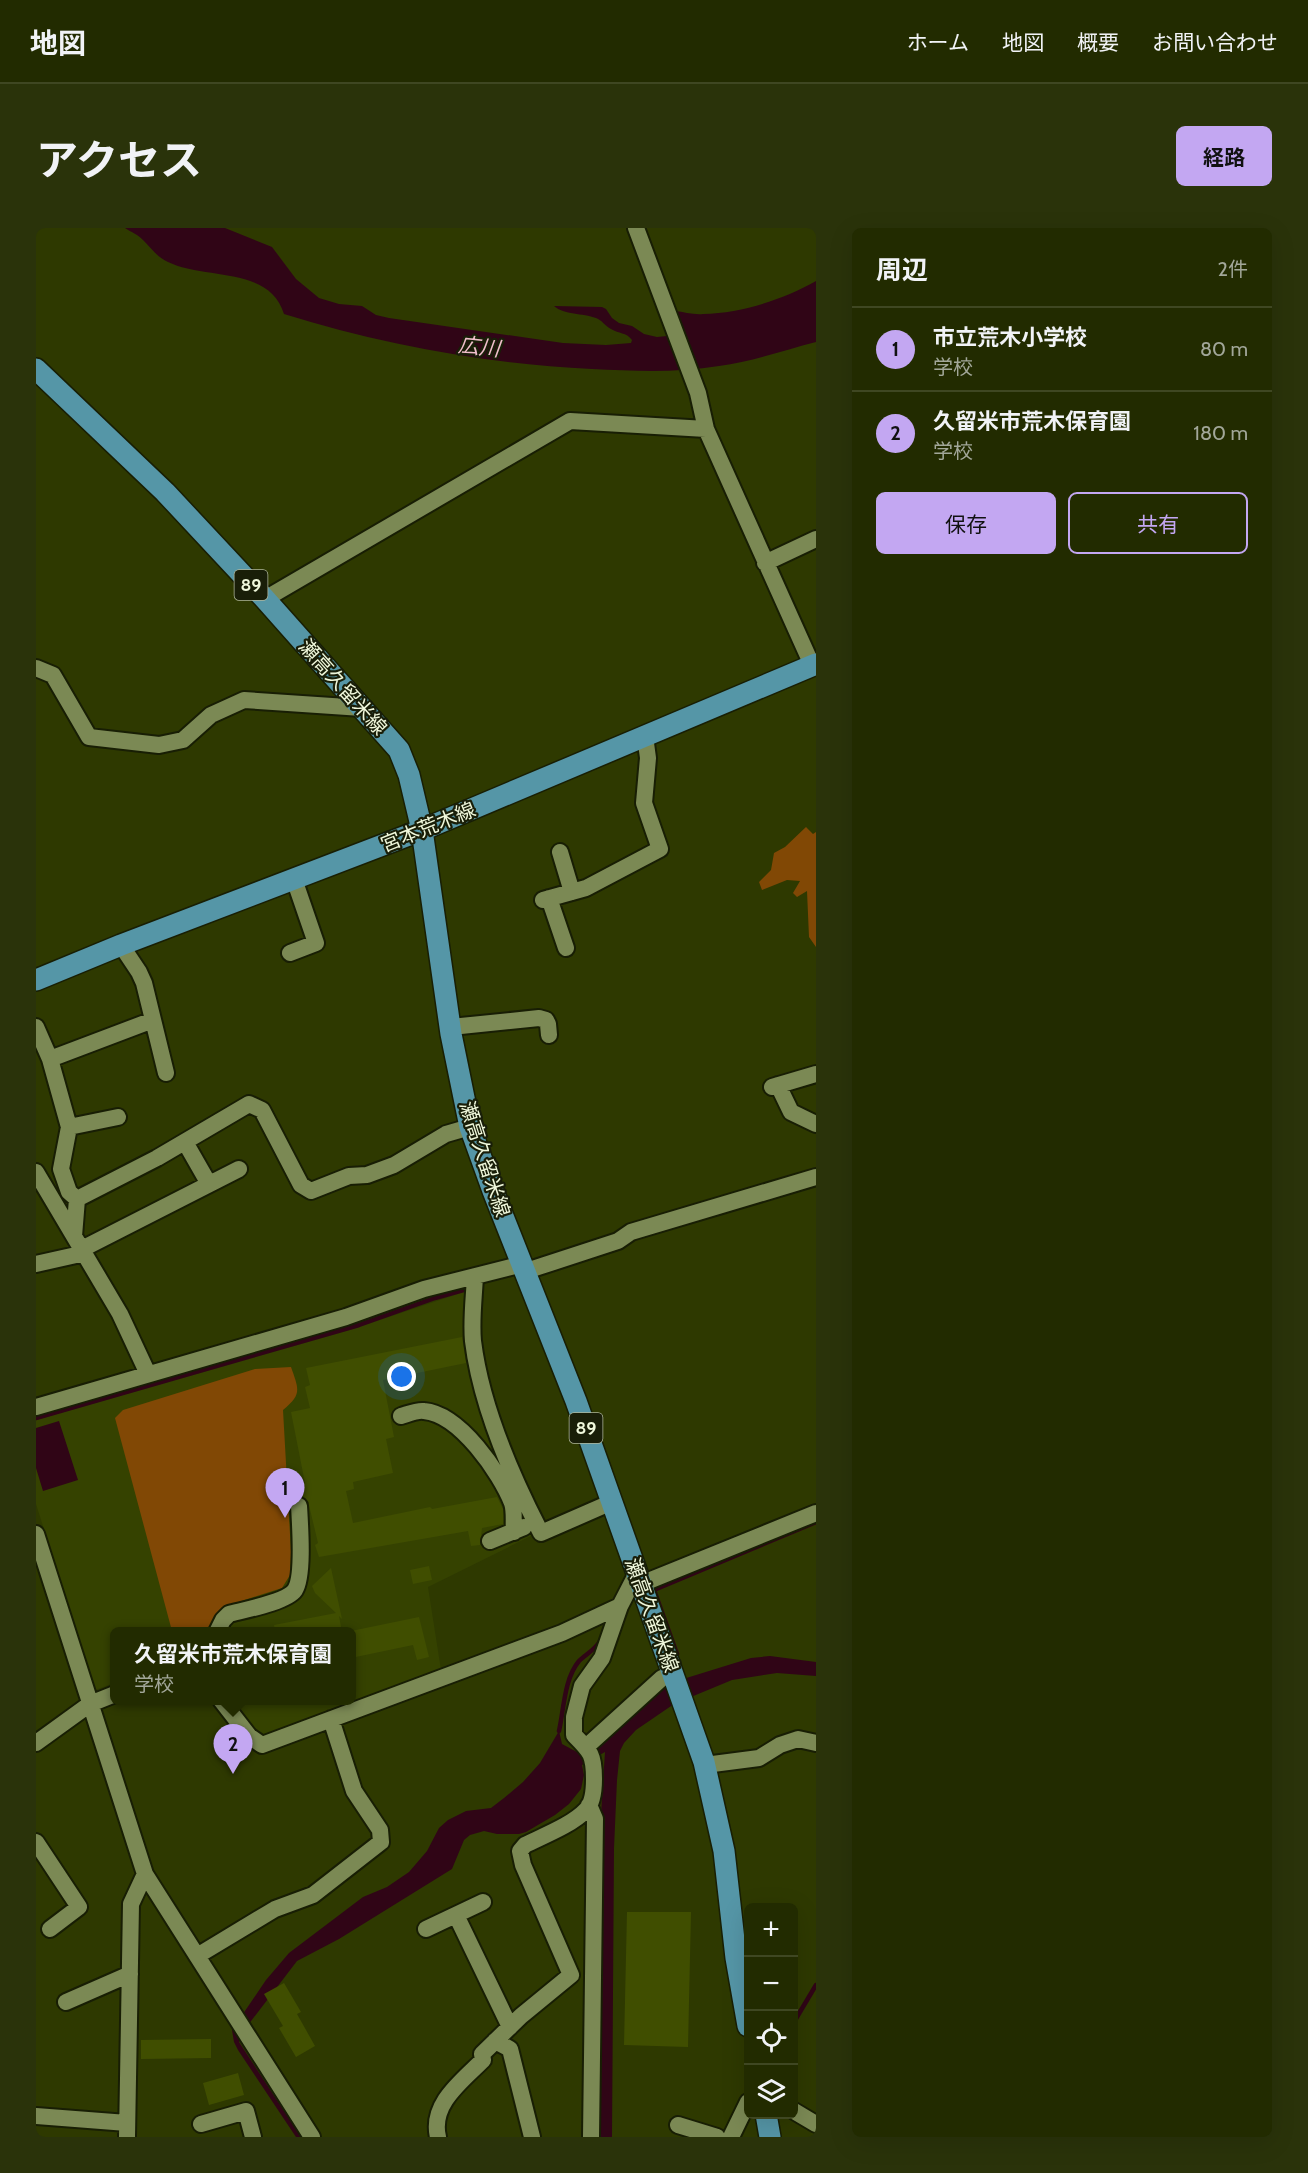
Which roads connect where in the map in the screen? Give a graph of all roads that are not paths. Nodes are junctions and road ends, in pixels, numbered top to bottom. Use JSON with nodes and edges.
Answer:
{"nodes":[{"id":1,"x":636,"y":228,"type":"edge"},
{"id":2,"x":36,"y":369,"type":"edge"},
{"id":3,"x":706,"y":429,"type":"junction"},
{"id":4,"x":816,"y":539,"type":"edge"},
{"id":5,"x":765,"y":563,"type":"junction"},
{"id":6,"x":265,"y":599,"type":"junction"},
{"id":7,"x":814,"y":665,"type":"edge"},
{"id":8,"x":36,"y":668,"type":"edge"},
{"id":9,"x":362,"y":708,"type":"junction"},
{"id":10,"x":645,"y":736,"type":"junction"},
{"id":11,"x":422,"y":830,"type":"junction"},
{"id":12,"x":560,"y":852,"type":"dead end"},
{"id":13,"x":294,"y":879,"type":"junction"},
{"id":14,"x":572,"y":892,"type":"junction"},
{"id":15,"x":121,"y":945,"type":"junction"},
{"id":16,"x":566,"y":948,"type":"dead end"},
{"id":17,"x":290,"y":953,"type":"dead end"},
{"id":18,"x":36,"y":980,"type":"edge"},
{"id":19,"x":153,"y":1020,"type":"junction"},
{"id":20,"x":36,"y":1027,"type":"edge"},
{"id":21,"x":450,"y":1027,"type":"junction"},
{"id":22,"x":549,"y":1035,"type":"dead end"},
{"id":23,"x":50,"y":1059,"type":"junction"},
{"id":24,"x":166,"y":1073,"type":"dead end"},
{"id":25,"x":816,"y":1074,"type":"edge"},
{"id":26,"x":118,"y":1117,"type":"dead end"},
{"id":27,"x":816,"y":1124,"type":"edge"},
{"id":28,"x":69,"y":1127,"type":"junction"},
{"id":29,"x":470,"y":1127,"type":"junction"},
{"id":30,"x":185,"y":1142,"type":"junction"},
{"id":31,"x":239,"y":1168,"type":"dead end"},
{"id":32,"x":36,"y":1172,"type":"edge"},
{"id":33,"x":816,"y":1177,"type":"edge"},
{"id":34,"x":209,"y":1184,"type":"junction"},
{"id":35,"x":77,"y":1199,"type":"junction"},
{"id":36,"x":81,"y":1246,"type":"junction"},
{"id":37,"x":36,"y":1264,"type":"edge"},
{"id":38,"x":524,"y":1267,"type":"junction"},
{"id":39,"x":475,"y":1276,"type":"junction"},
{"id":40,"x":148,"y":1374,"type":"junction"},
{"id":41,"x":36,"y":1407,"type":"edge"},
{"id":42,"x":401,"y":1416,"type":"dead end"},
{"id":43,"x":612,"y":1502,"type":"junction"},
{"id":44,"x":299,"y":1506,"type":"dead end"},
{"id":45,"x":816,"y":1513,"type":"edge"},
{"id":46,"x":536,"y":1522,"type":"junction"},
{"id":47,"x":514,"y":1532,"type":"junction"},
{"id":48,"x":36,"y":1534,"type":"edge"},
{"id":49,"x":490,"y":1541,"type":"dead end"},
{"id":50,"x":639,"y":1579,"type":"junction"},
{"id":51,"x":620,"y":1606,"type":"junction"},
{"id":52,"x":220,"y":1627,"type":"edge"},
{"id":53,"x":662,"y":1678,"type":"dead end"},
{"id":54,"x":110,"y":1696,"type":"edge"},
{"id":55,"x":90,"y":1704,"type":"junction"},
{"id":56,"x":224,"y":1705,"type":"edge"},
{"id":57,"x":331,"y":1719,"type":"junction"},
{"id":58,"x":36,"y":1743,"type":"edge"},
{"id":59,"x":816,"y":1743,"type":"edge"},
{"id":60,"x":586,"y":1747,"type":"junction"},
{"id":61,"x":705,"y":1765,"type":"junction"},
{"id":62,"x":589,"y":1805,"type":"junction"},
{"id":63,"x":36,"y":1842,"type":"edge"},
{"id":64,"x":145,"y":1875,"type":"junction"},
{"id":65,"x":483,"y":1902,"type":"dead end"},
{"id":66,"x":456,"y":1915,"type":"junction"},
{"id":67,"x":50,"y":1929,"type":"dead end"},
{"id":68,"x":426,"y":1929,"type":"dead end"},
{"id":69,"x":197,"y":1956,"type":"junction"},
{"id":70,"x":130,"y":1974,"type":"junction"},
{"id":71,"x":66,"y":2002,"type":"dead end"},
{"id":72,"x":745,"y":2011,"type":"edge"},
{"id":73,"x":510,"y":2027,"type":"junction"},
{"id":74,"x":495,"y":2041,"type":"junction"},
{"id":75,"x":744,"y":2110,"type":"edge"},
{"id":76,"x":798,"y":2113,"type":"edge"},
{"id":77,"x":36,"y":2116,"type":"edge"},
{"id":78,"x":767,"y":2119,"type":"edge"},
{"id":79,"x":201,"y":2124,"type":"dead end"},
{"id":80,"x":816,"y":2124,"type":"edge"},
{"id":81,"x":678,"y":2125,"type":"dead end"},
{"id":82,"x":127,"y":2130,"type":"edge"},
{"id":83,"x":253,"y":2137,"type":"edge"},
{"id":84,"x":312,"y":2137,"type":"edge"},
{"id":85,"x":438,"y":2137,"type":"edge"},
{"id":86,"x":532,"y":2137,"type":"edge"},
{"id":87,"x":591,"y":2137,"type":"edge"},
{"id":88,"x":717,"y":2137,"type":"edge"},
{"id":89,"x":731,"y":2137,"type":"edge"},
{"id":90,"x":770,"y":2137,"type":"edge"}],
"edges":[{"from":1,"to":3,"type":"street"},
{"from":2,"to":6,"type":"main road","name":"瀬高久留米線","number":"89"},
{"from":3,"to":5,"type":"street"},
{"from":3,"to":6,"type":"street"},
{"from":4,"to":5,"type":"street"},
{"from":5,"to":7,"type":"street"},
{"from":6,"to":9,"type":"main road","name":"瀬高久留米線","number":"89"},
{"from":7,"to":10,"type":"main road","name":"宮本荒木線"},
{"from":8,"to":9,"type":"street"},
{"from":9,"to":11,"type":"main road","name":"瀬高久留米線","number":"89"},
{"from":10,"to":11,"type":"main road","name":"宮本荒木線"},
{"from":10,"to":14,"type":"street"},
{"from":11,"to":13,"type":"main road","name":"宮本荒木線"},
{"from":11,"to":21,"type":"main road","name":"瀬高久留米線","number":"89"},
{"from":12,"to":14,"type":"street"},
{"from":13,"to":15,"type":"main road","name":"宮本荒木線"},
{"from":13,"to":17,"type":"street"},
{"from":14,"to":16,"type":"street"},
{"from":15,"to":18,"type":"main road","name":"宮本荒木線"},
{"from":15,"to":19,"type":"street"},
{"from":19,"to":23,"type":"street"},
{"from":19,"to":24,"type":"street"},
{"from":20,"to":23,"type":"street"},
{"from":21,"to":22,"type":"street"},
{"from":21,"to":29,"type":"main road","name":"瀬高久留米線","number":"89"},
{"from":23,"to":28,"type":"street"},
{"from":25,"to":27,"type":"street"},
{"from":26,"to":28,"type":"street"},
{"from":28,"to":35,"type":"street"},
{"from":29,"to":30,"type":"street"},
{"from":29,"to":38,"type":"main road","name":"瀬高久留米線","number":"89"},
{"from":30,"to":34,"type":"street"},
{"from":30,"to":35,"type":"street"},
{"from":31,"to":34,"type":"street"},
{"from":32,"to":36,"type":"street"},
{"from":33,"to":38,"type":"street"},
{"from":34,"to":36,"type":"street"},
{"from":35,"to":36,"type":"street"},
{"from":36,"to":37,"type":"street"},
{"from":36,"to":40,"type":"street"},
{"from":38,"to":39,"type":"street"},
{"from":38,"to":43,"type":"main road","name":"瀬高久留米線","number":"89"},
{"from":39,"to":40,"type":"street"},
{"from":39,"to":46,"type":"street"},
{"from":40,"to":41,"type":"street"},
{"from":42,"to":47,"type":"street"},
{"from":43,"to":46,"type":"street"},
{"from":43,"to":50,"type":"main road","name":"瀬高久留米線","number":"89"},
{"from":44,"to":52,"type":"street"},
{"from":45,"to":50,"type":"street"},
{"from":46,"to":47,"type":"street"},
{"from":47,"to":49,"type":"street"},
{"from":48,"to":55,"type":"street"},
{"from":50,"to":51,"type":"street"},
{"from":50,"to":61,"type":"main road","name":"瀬高久留米線","number":"89"},
{"from":51,"to":57,"type":"street"},
{"from":51,"to":60,"type":"street"},
{"from":53,"to":60,"type":"street"},
{"from":54,"to":55,"type":"street"},
{"from":55,"to":58,"type":"street"},
{"from":55,"to":64,"type":"street"},
{"from":56,"to":57,"type":"street"},
{"from":57,"to":69,"type":"street"},
{"from":59,"to":61,"type":"street"},
{"from":60,"to":62,"type":"street"},
{"from":61,"to":72,"type":"main road","name":"瀬高久留米線","number":"89"},
{"from":62,"to":73,"type":"street"},
{"from":62,"to":87,"type":"street"},
{"from":63,"to":67,"type":"street"},
{"from":64,"to":69,"type":"street"},
{"from":64,"to":70,"type":"street"},
{"from":65,"to":66,"type":"street"},
{"from":66,"to":68,"type":"street"},
{"from":66,"to":73,"type":"street"},
{"from":69,"to":84,"type":"street"},
{"from":70,"to":71,"type":"street"},
{"from":70,"to":82,"type":"street"},
{"from":73,"to":74,"type":"street"},
{"from":74,"to":85,"type":"street"},
{"from":74,"to":86,"type":"street"},
{"from":75,"to":89,"type":"street"},
{"from":76,"to":80,"type":"street"},
{"from":77,"to":82,"type":"street"},
{"from":78,"to":90,"type":"main road"},
{"from":79,"to":83,"type":"street"},
{"from":81,"to":88,"type":"street"}]}
